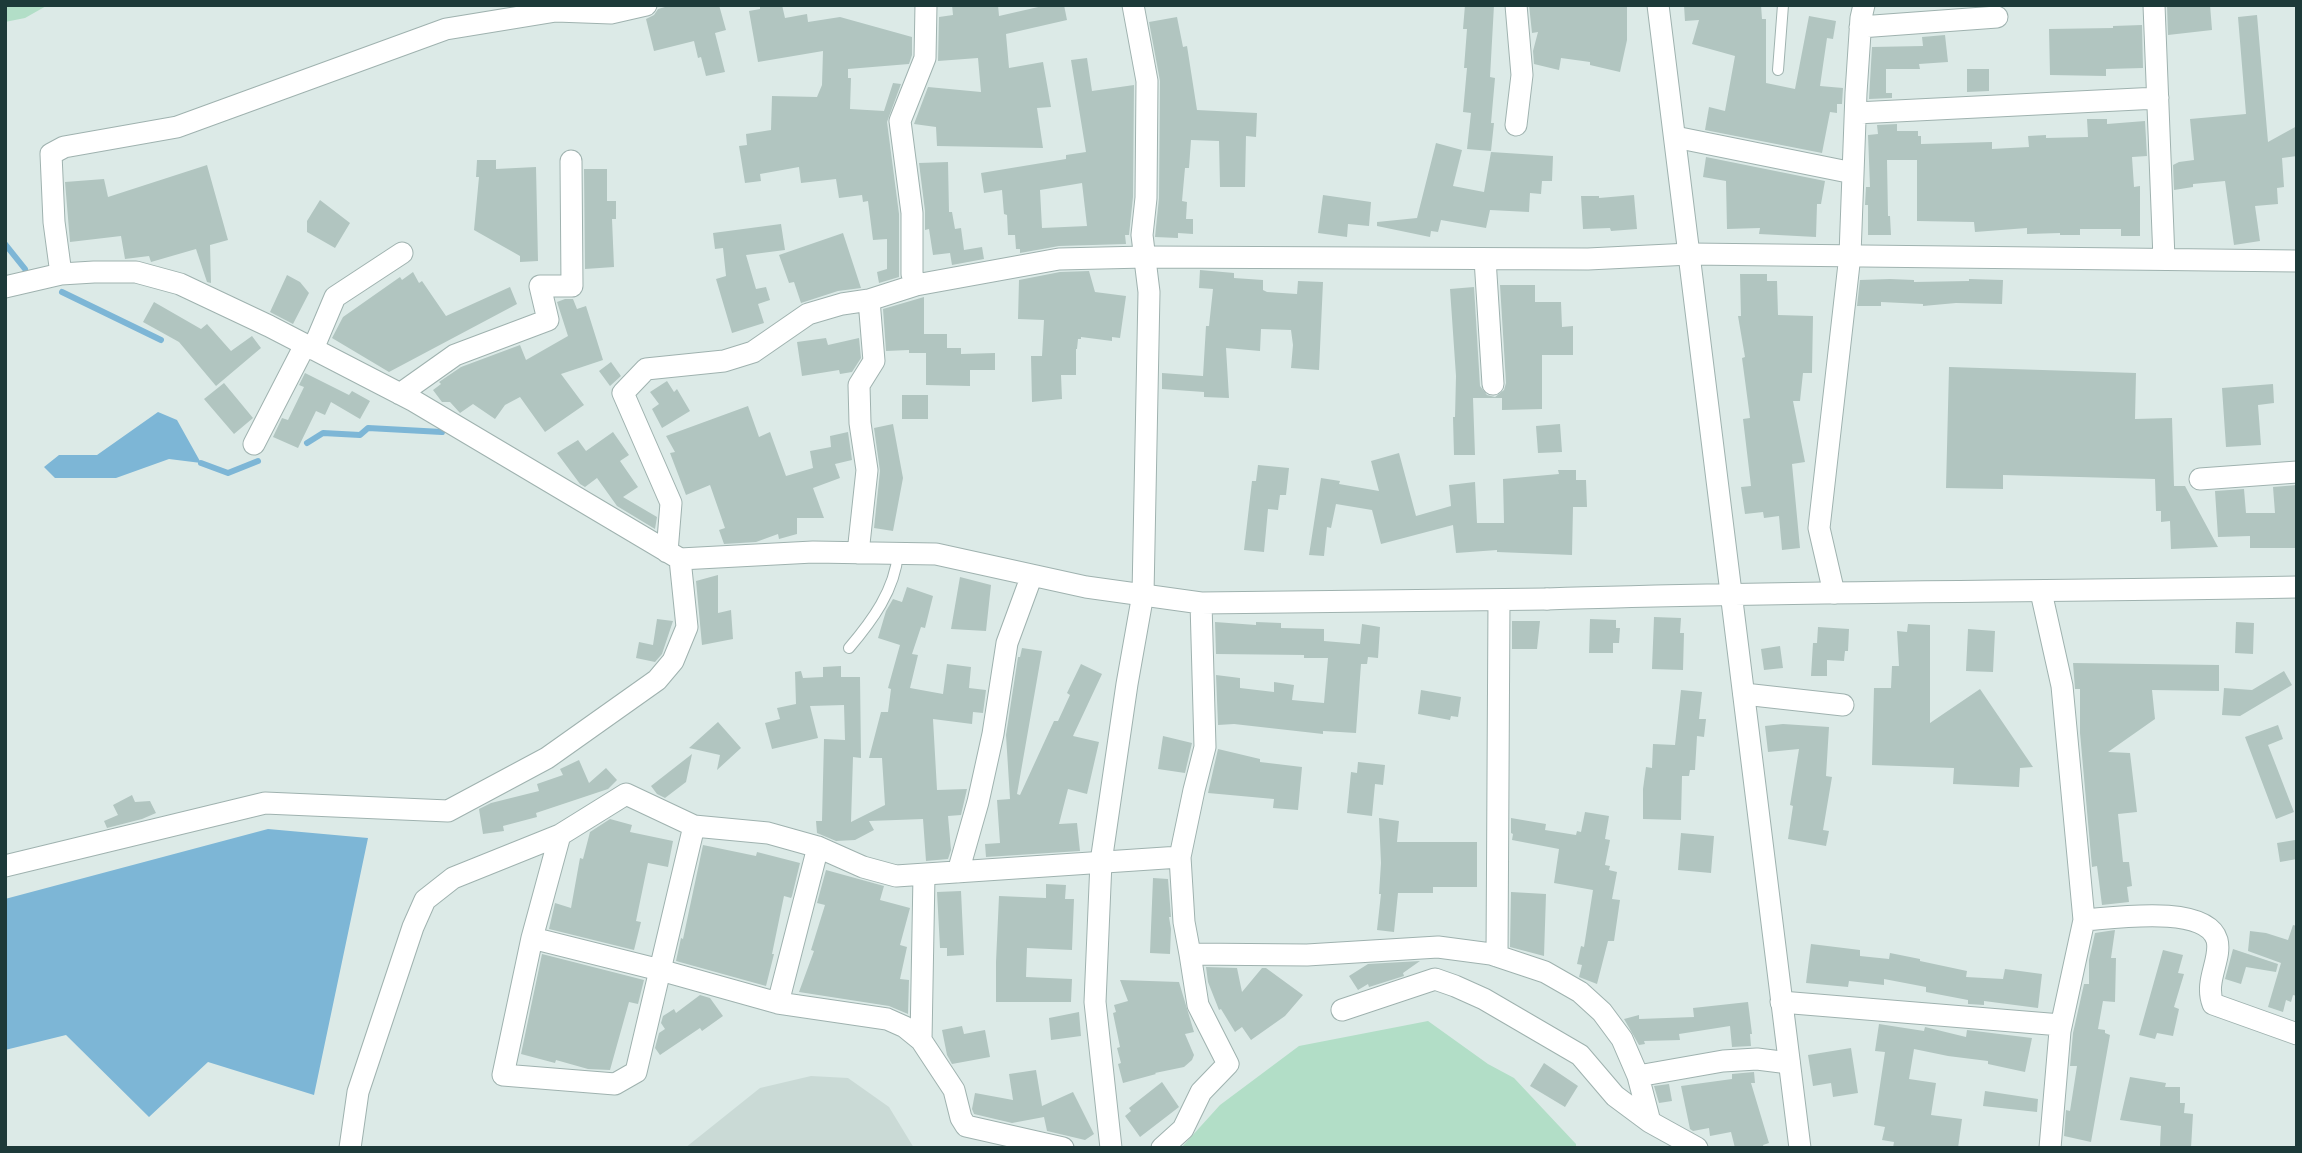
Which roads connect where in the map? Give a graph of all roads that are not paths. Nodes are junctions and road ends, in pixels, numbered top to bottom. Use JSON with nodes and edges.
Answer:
{"nodes":[{"id":1,"x":646,"y":5,"type":"edge"},
{"id":2,"x":926,"y":5,"type":"edge"},
{"id":3,"x":1133,"y":5,"type":"edge"},
{"id":4,"x":1516,"y":5,"type":"edge"},
{"id":5,"x":1658,"y":5,"type":"edge"},
{"id":6,"x":1783,"y":5,"type":"edge"},
{"id":7,"x":1864,"y":5,"type":"edge"},
{"id":8,"x":2154,"y":5,"type":"edge"},
{"id":9,"x":1997,"y":17,"type":"dead end"},
{"id":10,"x":1860,"y":27,"type":"junction"},
{"id":11,"x":1778,"y":70,"type":"dead end"},
{"id":12,"x":2158,"y":98,"type":"junction"},
{"id":13,"x":1856,"y":113,"type":"junction"},
{"id":14,"x":1516,"y":125,"type":"dead end"},
{"id":15,"x":1675,"y":137,"type":"junction"},
{"id":16,"x":571,"y":161,"type":"dead end"},
{"id":17,"x":1853,"y":173,"type":"junction"},
{"id":18,"x":402,"y":253,"type":"dead end"},
{"id":19,"x":1690,"y":254,"type":"junction"},
{"id":20,"x":1850,"y":255,"type":"junction"},
{"id":21,"x":1145,"y":257,"type":"junction"},
{"id":22,"x":1485,"y":259,"type":"junction"},
{"id":23,"x":2164,"y":259,"type":"junction"},
{"id":24,"x":2297,"y":261,"type":"edge"},
{"id":25,"x":61,"y":274,"type":"junction"},
{"id":26,"x":916,"y":285,"type":"junction"},
{"id":27,"x":5,"y":287,"type":"edge"},
{"id":28,"x":869,"y":300,"type":"junction"},
{"id":29,"x":309,"y":347,"type":"junction"},
{"id":30,"x":1493,"y":384,"type":"dead end"},
{"id":31,"x":400,"y":394,"type":"junction"},
{"id":32,"x":254,"y":444,"type":"dead end"},
{"id":33,"x":2297,"y":471,"type":"edge"},
{"id":34,"x":2200,"y":479,"type":"dead end"},
{"id":35,"x":858,"y":553,"type":"junction"},
{"id":36,"x":898,"y":553,"type":"junction"},
{"id":37,"x":673,"y":555,"type":"junction"},
{"id":38,"x":1032,"y":575,"type":"junction"},
{"id":39,"x":2297,"y":587,"type":"edge"},
{"id":40,"x":2041,"y":592,"type":"junction"},
{"id":41,"x":1732,"y":593,"type":"junction"},
{"id":42,"x":1834,"y":593,"type":"junction"},
{"id":43,"x":1143,"y":594,"type":"junction"},
{"id":44,"x":1499,"y":600,"type":"junction"},
{"id":45,"x":1201,"y":603,"type":"junction"},
{"id":46,"x":849,"y":648,"type":"dead end"},
{"id":47,"x":1744,"y":694,"type":"junction"},
{"id":48,"x":1843,"y":705,"type":"dead end"},
{"id":49,"x":694,"y":826,"type":"junction"},
{"id":50,"x":560,"y":835,"type":"junction"},
{"id":51,"x":818,"y":846,"type":"junction"},
{"id":52,"x":1180,"y":856,"type":"junction"},
{"id":53,"x":1101,"y":862,"type":"junction"},
{"id":54,"x":5,"y":866,"type":"edge"},
{"id":55,"x":958,"y":872,"type":"junction"},
{"id":56,"x":924,"y":875,"type":"junction"},
{"id":57,"x":2084,"y":920,"type":"junction"},
{"id":58,"x":532,"y":938,"type":"junction"},
{"id":59,"x":1190,"y":954,"type":"junction"},
{"id":60,"x":1497,"y":956,"type":"junction"},
{"id":61,"x":660,"y":970,"type":"junction"},
{"id":62,"x":1781,"y":1002,"type":"junction"},
{"id":63,"x":778,"y":1003,"type":"junction"},
{"id":64,"x":1342,"y":1010,"type":"dead end"},
{"id":65,"x":2061,"y":1026,"type":"junction"},
{"id":66,"x":2297,"y":1034,"type":"edge"},
{"id":67,"x":921,"y":1040,"type":"junction"},
{"id":68,"x":1789,"y":1063,"type":"junction"},
{"id":69,"x":1637,"y":1076,"type":"junction"},
{"id":70,"x":1652,"y":1124,"type":"junction"},
{"id":71,"x":1007,"y":1142,"type":"edge"},
{"id":72,"x":351,"y":1148,"type":"edge"},
{"id":73,"x":1062,"y":1148,"type":"edge"},
{"id":74,"x":1111,"y":1148,"type":"edge"},
{"id":75,"x":1162,"y":1148,"type":"edge"},
{"id":76,"x":1655,"y":1148,"type":"edge"},
{"id":77,"x":1697,"y":1148,"type":"edge"},
{"id":78,"x":1800,"y":1148,"type":"edge"},
{"id":79,"x":2050,"y":1148,"type":"edge"}],
"edges":[{"from":1,"to":25,"type":"street"},
{"from":2,"to":26,"type":"street"},
{"from":3,"to":21,"type":"street"},
{"from":4,"to":14,"type":"street"},
{"from":5,"to":15,"type":"street"},
{"from":6,"to":11,"type":"lane"},
{"from":7,"to":10,"type":"street"},
{"from":8,"to":12,"type":"street"},
{"from":9,"to":10,"type":"street"},
{"from":10,"to":13,"type":"street"},
{"from":12,"to":13,"type":"street"},
{"from":12,"to":23,"type":"street"},
{"from":13,"to":17,"type":"street"},
{"from":15,"to":17,"type":"street"},
{"from":15,"to":19,"type":"street"},
{"from":16,"to":31,"type":"street"},
{"from":17,"to":20,"type":"street"},
{"from":18,"to":29,"type":"street"},
{"from":19,"to":20,"type":"street"},
{"from":19,"to":22,"type":"street"},
{"from":19,"to":41,"type":"street"},
{"from":20,"to":23,"type":"street"},
{"from":20,"to":42,"type":"street"},
{"from":21,"to":22,"type":"street"},
{"from":21,"to":26,"type":"street"},
{"from":21,"to":43,"type":"street"},
{"from":22,"to":30,"type":"street"},
{"from":23,"to":24,"type":"street"},
{"from":25,"to":27,"type":"street"},
{"from":25,"to":29,"type":"street"},
{"from":26,"to":28,"type":"street"},
{"from":28,"to":35,"type":"street"},
{"from":28,"to":37,"type":"street"},
{"from":29,"to":31,"type":"street"},
{"from":29,"to":32,"type":"street"},
{"from":31,"to":37,"type":"street"},
{"from":33,"to":34,"type":"street"},
{"from":35,"to":36,"type":"street"},
{"from":35,"to":37,"type":"street"},
{"from":36,"to":38,"type":"street"},
{"from":36,"to":46,"type":"lane"},
{"from":37,"to":54,"type":"street"},
{"from":38,"to":43,"type":"street"},
{"from":38,"to":55,"type":"street"},
{"from":39,"to":40,"type":"street"},
{"from":40,"to":42,"type":"street"},
{"from":40,"to":57,"type":"street"},
{"from":41,"to":42,"type":"street"},
{"from":41,"to":44,"type":"street"},
{"from":41,"to":47,"type":"street"},
{"from":43,"to":45,"type":"street"},
{"from":43,"to":53,"type":"street"},
{"from":44,"to":45,"type":"street"},
{"from":44,"to":60,"type":"street"},
{"from":45,"to":52,"type":"street"},
{"from":47,"to":48,"type":"street"},
{"from":47,"to":62,"type":"street"},
{"from":49,"to":50,"type":"street"},
{"from":49,"to":51,"type":"street"},
{"from":49,"to":61,"type":"street"},
{"from":50,"to":58,"type":"street"},
{"from":50,"to":72,"type":"street"},
{"from":51,"to":56,"type":"street"},
{"from":51,"to":63,"type":"street"},
{"from":52,"to":53,"type":"street"},
{"from":52,"to":59,"type":"street"},
{"from":53,"to":55,"type":"street"},
{"from":53,"to":74,"type":"street"},
{"from":55,"to":56,"type":"street"},
{"from":56,"to":67,"type":"street"},
{"from":57,"to":65,"type":"street"},
{"from":57,"to":66,"type":"street"},
{"from":58,"to":61,"type":"street"},
{"from":58,"to":61,"type":"street"},
{"from":59,"to":60,"type":"street"},
{"from":59,"to":75,"type":"street"},
{"from":60,"to":69,"type":"street"},
{"from":61,"to":63,"type":"street"},
{"from":62,"to":65,"type":"street"},
{"from":62,"to":68,"type":"street"},
{"from":63,"to":67,"type":"street"},
{"from":64,"to":70,"type":"street"},
{"from":65,"to":79,"type":"street"},
{"from":67,"to":71,"type":"street"},
{"from":68,"to":69,"type":"street"},
{"from":68,"to":78,"type":"street"},
{"from":69,"to":70,"type":"street"},
{"from":70,"to":76,"type":"street"},
{"from":70,"to":77,"type":"street"},
{"from":71,"to":73,"type":"street"}]}
